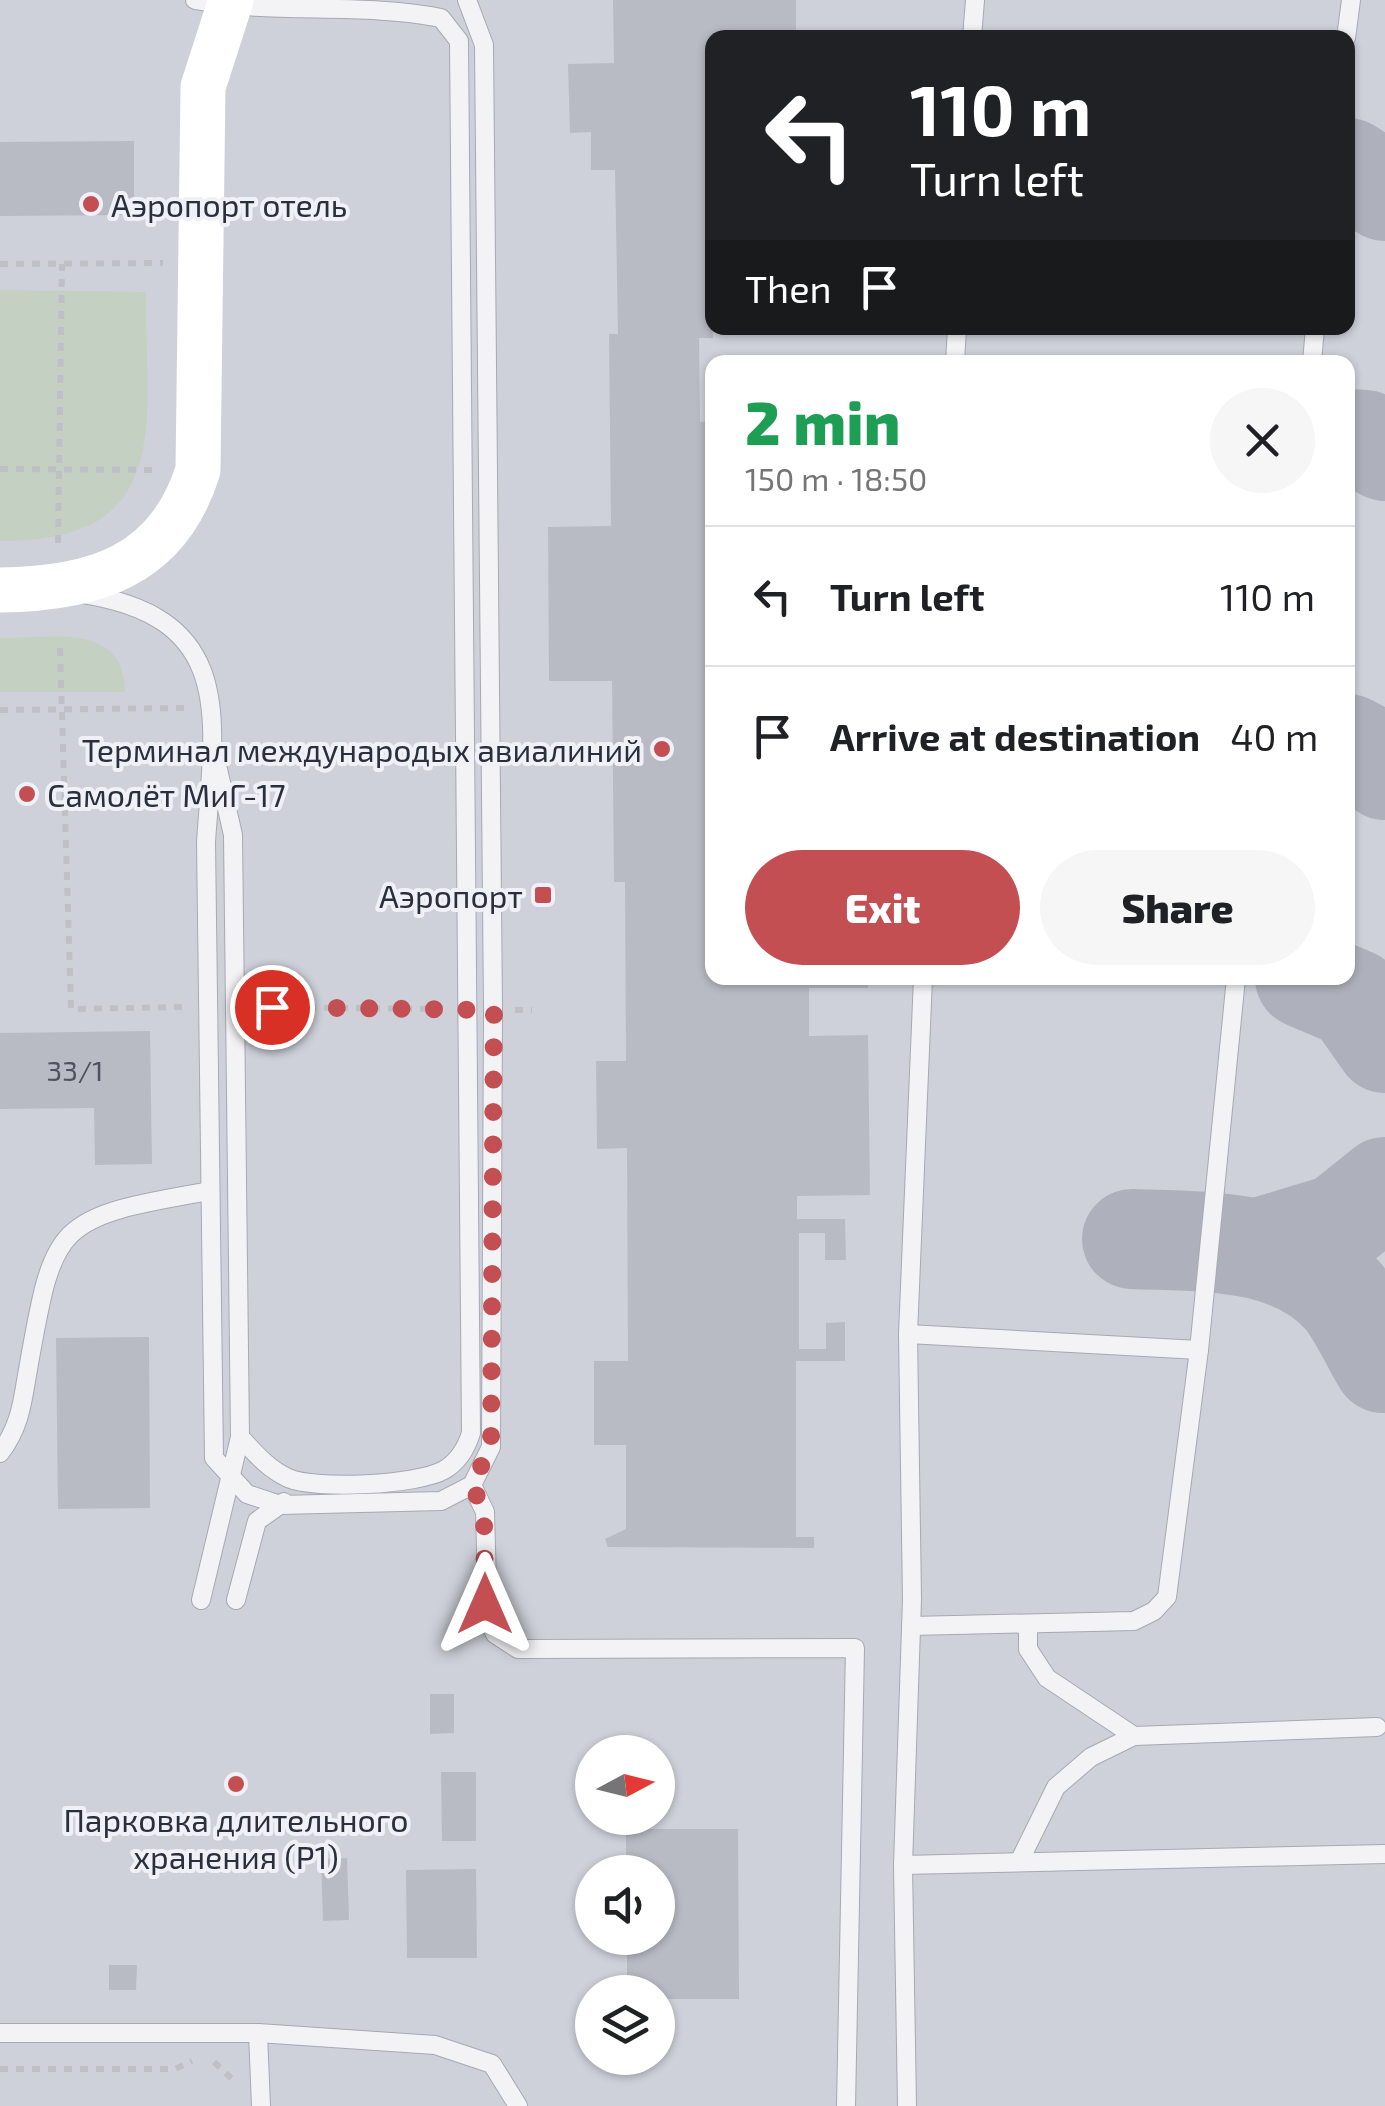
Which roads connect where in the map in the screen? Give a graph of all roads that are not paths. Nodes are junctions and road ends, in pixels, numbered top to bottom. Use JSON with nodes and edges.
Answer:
{"nodes":[{"id":1,"x":467,"y":0,"type":"edge"},
{"id":2,"x":975,"y":0,"type":"edge"},
{"id":3,"x":1350,"y":0,"type":"edge"},
{"id":4,"x":218,"y":2,"type":"edge"},
{"id":5,"x":391,"y":5,"type":"edge"},
{"id":6,"x":973,"y":30,"type":"edge"},
{"id":7,"x":1347,"y":30,"type":"edge"},
{"id":8,"x":0,"y":590,"type":"edge"},
{"id":9,"x":58,"y":590,"type":"junction"},
{"id":10,"x":212,"y":745,"type":"junction"},
{"id":11,"x":923,"y":985,"type":"edge"},
{"id":12,"x":1235,"y":985,"type":"edge"},
{"id":13,"x":210,"y":1191,"type":"junction"},
{"id":14,"x":908,"y":1334,"type":"junction"},
{"id":15,"x":1199,"y":1350,"type":"junction"},
{"id":16,"x":240,"y":1437,"type":"junction"},
{"id":17,"x":0,"y":1453,"type":"edge"},
{"id":18,"x":214,"y":1458,"type":"junction"},
{"id":19,"x":230,"y":1476,"type":"junction"},
{"id":20,"x":472,"y":1485,"type":"junction"},
{"id":21,"x":318,"y":1486,"type":"junction"},
{"id":22,"x":280,"y":1505,"type":"junction"},
{"id":23,"x":218,"y":1520,"type":"junction"},
{"id":24,"x":201,"y":1600,"type":"dead end"},
{"id":25,"x":236,"y":1600,"type":"dead end"},
{"id":26,"x":1028,"y":1624,"type":"junction"},
{"id":27,"x":911,"y":1626,"type":"junction"},
{"id":28,"x":1377,"y":1727,"type":"dead end"},
{"id":29,"x":1134,"y":1736,"type":"junction"},
{"id":30,"x":1385,"y":1854,"type":"edge"},
{"id":31,"x":1019,"y":1862,"type":"junction"},
{"id":32,"x":903,"y":1865,"type":"junction"},
{"id":33,"x":0,"y":2033,"type":"edge"},
{"id":34,"x":258,"y":2033,"type":"junction"},
{"id":35,"x":261,"y":2106,"type":"edge"},
{"id":36,"x":518,"y":2106,"type":"edge"},
{"id":37,"x":846,"y":2106,"type":"edge"},
{"id":38,"x":907,"y":2106,"type":"edge"}],
"edges":[{"from":1,"to":20,"type":"lane"},
{"from":2,"to":6,"type":"lane"},
{"from":3,"to":7,"type":"lane"},
{"from":4,"to":5,"type":"lane"},
{"from":4,"to":9,"type":"main road"},
{"from":5,"to":21,"type":"lane"},
{"from":8,"to":9,"type":"main road"},
{"from":9,"to":10,"type":"lane"},
{"from":10,"to":13,"type":"lane"},
{"from":10,"to":16,"type":"lane"},
{"from":11,"to":14,"type":"lane"},
{"from":12,"to":15,"type":"lane"},
{"from":13,"to":17,"type":"lane"},
{"from":13,"to":18,"type":"lane"},
{"from":14,"to":15,"type":"lane"},
{"from":14,"to":27,"type":"lane"},
{"from":15,"to":26,"type":"lane"},
{"from":16,"to":19,"type":"lane"},
{"from":16,"to":21,"type":"lane"},
{"from":18,"to":19,"type":"lane"},
{"from":18,"to":23,"type":"lane"},
{"from":19,"to":22,"type":"lane"},
{"from":19,"to":23,"type":"lane"},
{"from":20,"to":22,"type":"lane"},
{"from":20,"to":37,"type":"lane"},
{"from":21,"to":22,"type":"lane"},
{"from":22,"to":25,"type":"lane"},
{"from":23,"to":24,"type":"lane"},
{"from":26,"to":27,"type":"lane"},
{"from":26,"to":29,"type":"lane"},
{"from":27,"to":32,"type":"lane"},
{"from":28,"to":29,"type":"lane"},
{"from":29,"to":31,"type":"lane"},
{"from":30,"to":31,"type":"lane"},
{"from":31,"to":32,"type":"lane"},
{"from":32,"to":38,"type":"lane"},
{"from":33,"to":34,"type":"lane"},
{"from":34,"to":35,"type":"lane"},
{"from":34,"to":36,"type":"lane"}]}
